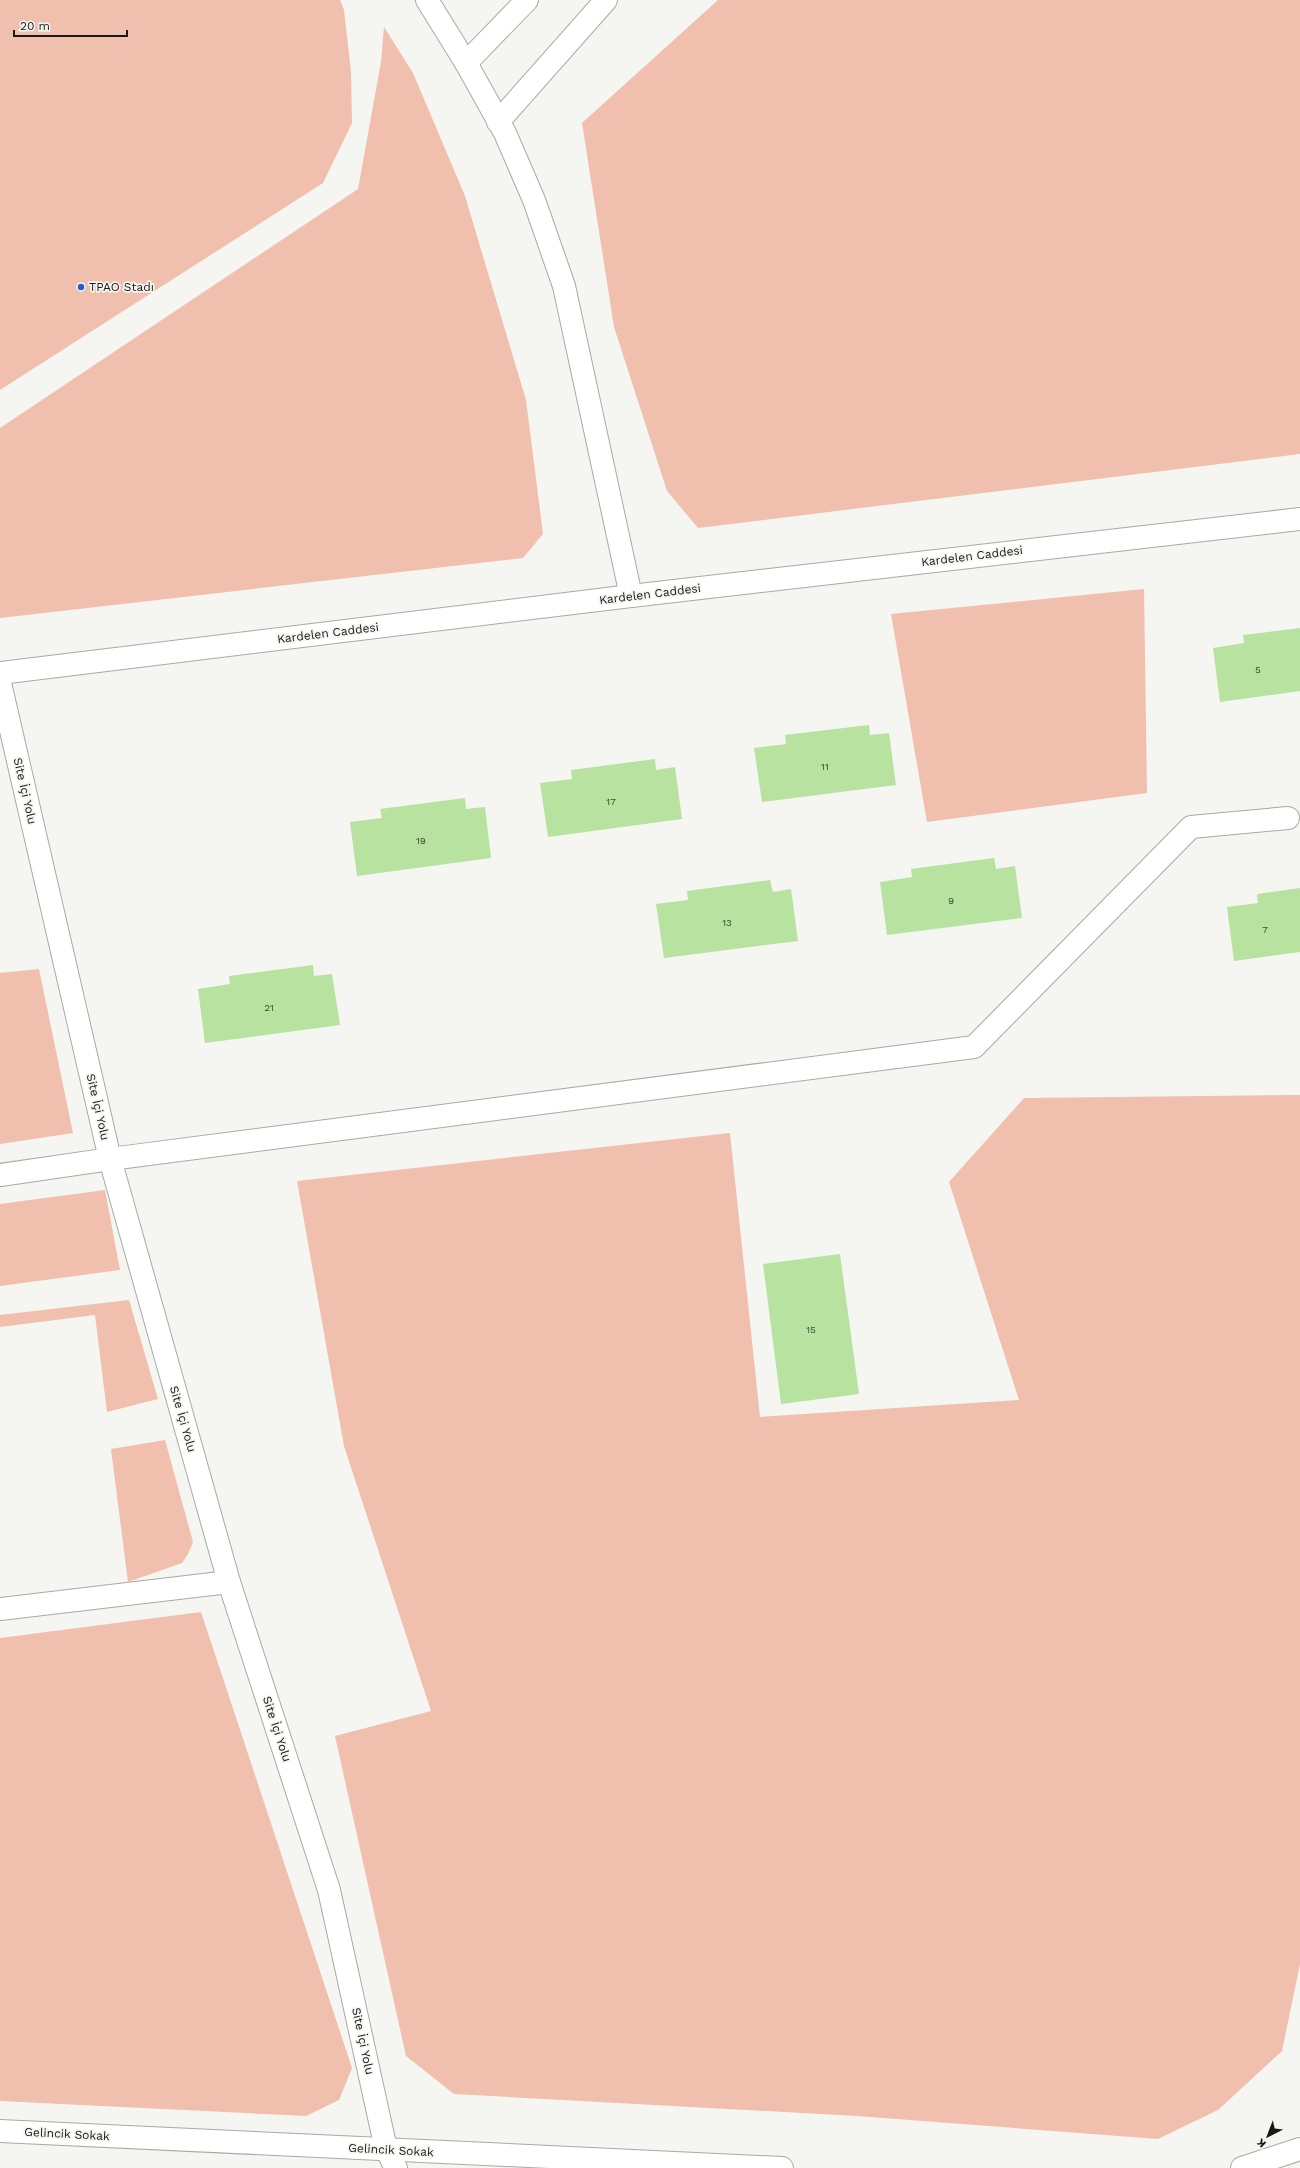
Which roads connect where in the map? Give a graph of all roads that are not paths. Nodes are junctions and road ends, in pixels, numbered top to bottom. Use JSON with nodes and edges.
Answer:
{"nodes":[{"id":1,"x":427,"y":0,"type":"edge"},
{"id":2,"x":527,"y":0,"type":"edge"},
{"id":3,"x":606,"y":0,"type":"edge"},
{"id":4,"x":466,"y":63,"type":"junction"},
{"id":5,"x":498,"y":122,"type":"junction"},
{"id":6,"x":1300,"y":519,"type":"edge"},
{"id":7,"x":631,"y":596,"type":"junction"},
{"id":8,"x":0,"y":673,"type":"edge"},
{"id":9,"x":0,"y":683,"type":"edge"},
{"id":10,"x":1288,"y":818,"type":"dead end"},
{"id":11,"x":110,"y":1159,"type":"junction"},
{"id":12,"x":0,"y":1175,"type":"edge"},
{"id":13,"x":229,"y":1582,"type":"junction"},
{"id":14,"x":0,"y":1609,"type":"edge"},
{"id":15,"x":0,"y":2131,"type":"edge"},
{"id":16,"x":1300,"y":2149,"type":"edge"},
{"id":17,"x":391,"y":2159,"type":"edge"},
{"id":18,"x":490,"y":2161,"type":"edge"},
{"id":19,"x":782,"y":2168,"type":"edge"},
{"id":20,"x":1242,"y":2168,"type":"edge"}],
"edges":[{"from":1,"to":4,"type":"street"},
{"from":2,"to":4,"type":"street"},
{"from":3,"to":5,"type":"street"},
{"from":4,"to":5,"type":"street"},
{"from":5,"to":7,"type":"street"},
{"from":6,"to":7,"type":"street","name":"Kardelen Caddesi"},
{"from":7,"to":8,"type":"street","name":"Kardelen Caddesi"},
{"from":9,"to":11,"type":"street","name":"Site İçi Yolu"},
{"from":10,"to":11,"type":"street"},
{"from":11,"to":12,"type":"street"},
{"from":11,"to":13,"type":"street","name":"Site İçi Yolu"},
{"from":13,"to":14,"type":"street"},
{"from":13,"to":17,"type":"street","name":"Site İçi Yolu"},
{"from":15,"to":17,"type":"street","name":"Gelincik Sokak"},
{"from":16,"to":20,"type":"street"},
{"from":17,"to":18,"type":"street","name":"Gelincik Sokak"},
{"from":18,"to":19,"type":"street","name":"Gelincik Sokak"}]}
